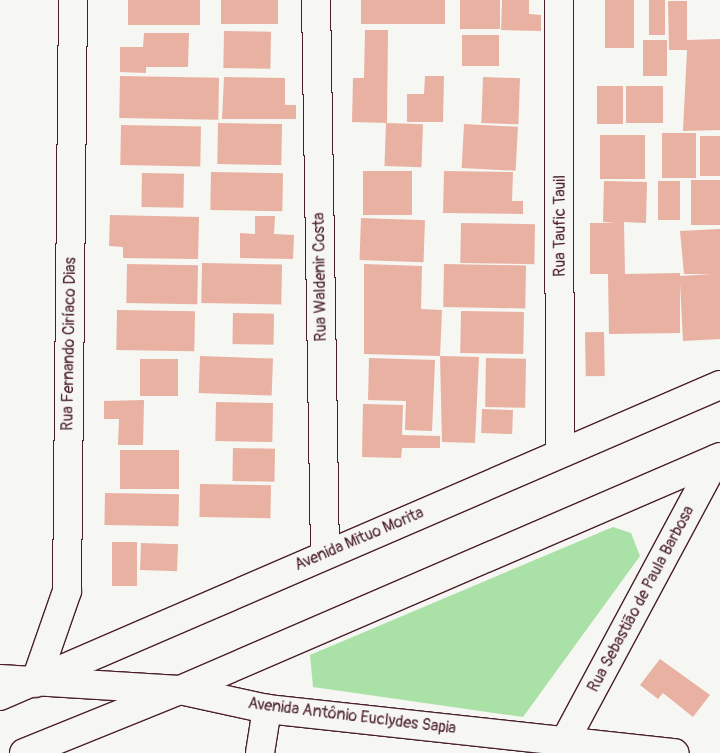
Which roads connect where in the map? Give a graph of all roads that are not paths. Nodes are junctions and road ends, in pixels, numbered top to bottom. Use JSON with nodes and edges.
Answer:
{"nodes":[{"id":1,"x":73,"y":0,"type":"edge"},
{"id":2,"x":316,"y":0,"type":"edge"},
{"id":3,"x":559,"y":0,"type":"edge"},
{"id":4,"x":720,"y":385,"type":"edge"},
{"id":5,"x":560,"y":453,"type":"junction"},
{"id":6,"x":718,"y":458,"type":"edge"},
{"id":7,"x":325,"y":553,"type":"junction"},
{"id":8,"x":0,"y":679,"type":"edge"},
{"id":9,"x":35,"y":683,"type":"junction"},
{"id":10,"x":180,"y":690,"type":"junction"},
{"id":11,"x":0,"y":696,"type":"edge"},
{"id":12,"x":267,"y":709,"type":"junction"},
{"id":13,"x":566,"y":739,"type":"junction"},
{"id":14,"x":24,"y":753,"type":"edge"},
{"id":15,"x":260,"y":753,"type":"edge"},
{"id":16,"x":675,"y":753,"type":"edge"}],
"edges":[{"from":1,"to":9,"type":"street","name":"Rua Fernando Ciríaco Dias"},
{"from":2,"to":7,"type":"street","name":"Rua Waldenir Costa"},
{"from":3,"to":5,"type":"street","name":"Rua Taufic Tauil"},
{"from":4,"to":5,"type":"street","name":"Avenida Mituo Morita"},
{"from":5,"to":7,"type":"street","name":"Avenida Mituo Morita"},
{"from":6,"to":10,"type":"street"},
{"from":6,"to":13,"type":"street","name":"Rua Sebastião de Paula Barbosa"},
{"from":7,"to":9,"type":"street","name":"Avenida Mituo Morita"},
{"from":8,"to":9,"type":"street","name":"Avenida Antônio Euclydes Sapia"},
{"from":9,"to":10,"type":"street","name":"Avenida Antônio Euclydes Sapia"},
{"from":9,"to":11,"type":"street","name":"Avenida Mituo Morita"},
{"from":10,"to":12,"type":"street","name":"Avenida Antônio Euclydes Sapia"},
{"from":10,"to":14,"type":"street"},
{"from":12,"to":13,"type":"street","name":"Avenida Antônio Euclydes Sapia"},
{"from":12,"to":15,"type":"street"},
{"from":13,"to":16,"type":"street","name":"Avenida Antônio Euclydes Sapia"}]}
